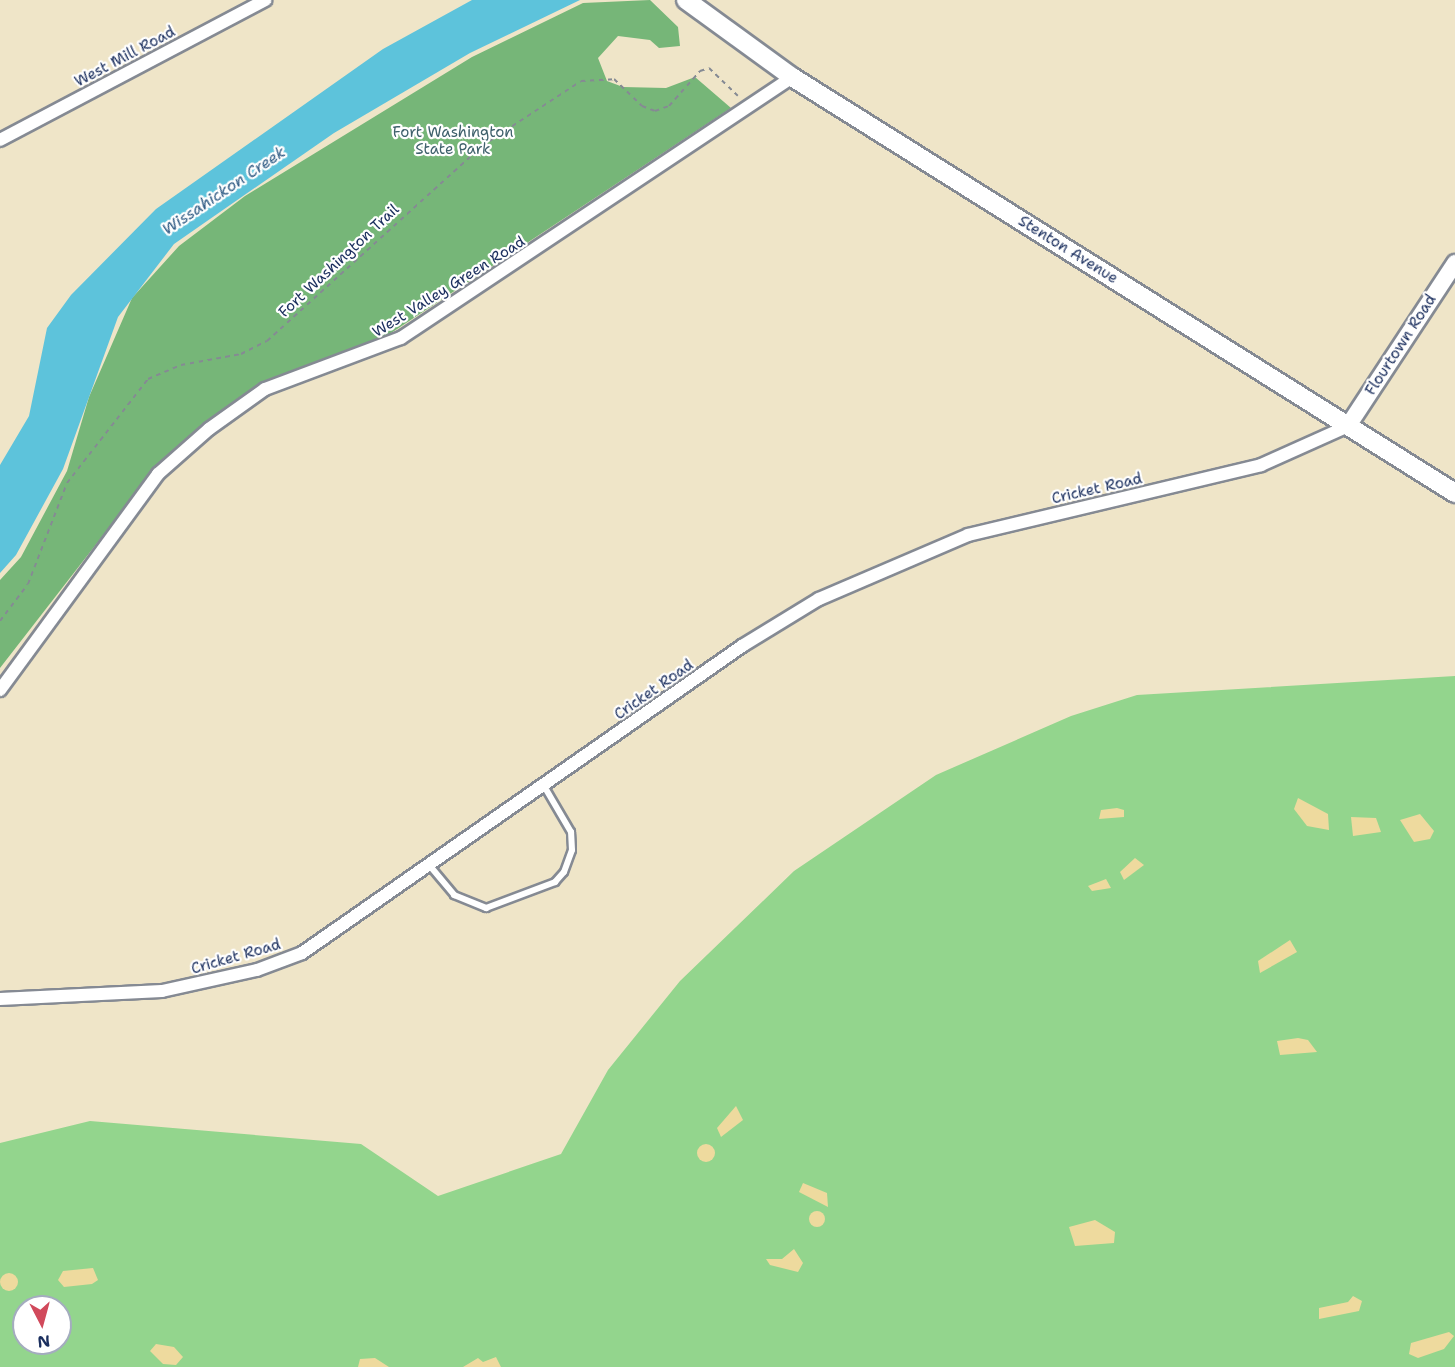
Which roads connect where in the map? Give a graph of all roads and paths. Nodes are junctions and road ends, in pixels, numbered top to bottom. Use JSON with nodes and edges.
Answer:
{"nodes":[{"id":1,"x":265,"y":0,"type":"edge"},
{"id":2,"x":686,"y":0,"type":"edge"},
{"id":3,"x":792,"y":77,"type":"junction"},
{"id":4,"x":750,"y":109,"type":"junction"},
{"id":5,"x":0,"y":140,"type":"edge"},
{"id":6,"x":1455,"y":263,"type":"edge"},
{"id":7,"x":1348,"y":426,"type":"junction"},
{"id":8,"x":1455,"y":493,"type":"edge"},
{"id":9,"x":0,"y":621,"type":"edge"},
{"id":10,"x":0,"y":690,"type":"edge"},
{"id":11,"x":544,"y":786,"type":"junction"},
{"id":12,"x":430,"y":866,"type":"junction"},
{"id":13,"x":0,"y":999,"type":"edge"}],
"edges":[{"from":1,"to":5,"type":"street","name":"West Mill Road"},
{"from":2,"to":3,"type":"main road","name":"Stenton Avenue"},
{"from":3,"to":4,"type":"street","name":"West Valley Green Road"},
{"from":3,"to":7,"type":"main road","name":"Stenton Avenue"},
{"from":4,"to":9,"type":"path","name":"Fort Washington Trail"},
{"from":4,"to":10,"type":"street","name":"West Valley Green Road"},
{"from":6,"to":7,"type":"street","name":"Flourtown Road"},
{"from":7,"to":8,"type":"main road","name":"Stenton Avenue"},
{"from":7,"to":11,"type":"street","name":"Cricket Road"},
{"from":11,"to":12,"type":"street","name":"Cricket Road"},
{"from":11,"to":12,"type":"lane"},
{"from":12,"to":13,"type":"street","name":"Cricket Road"}]}
